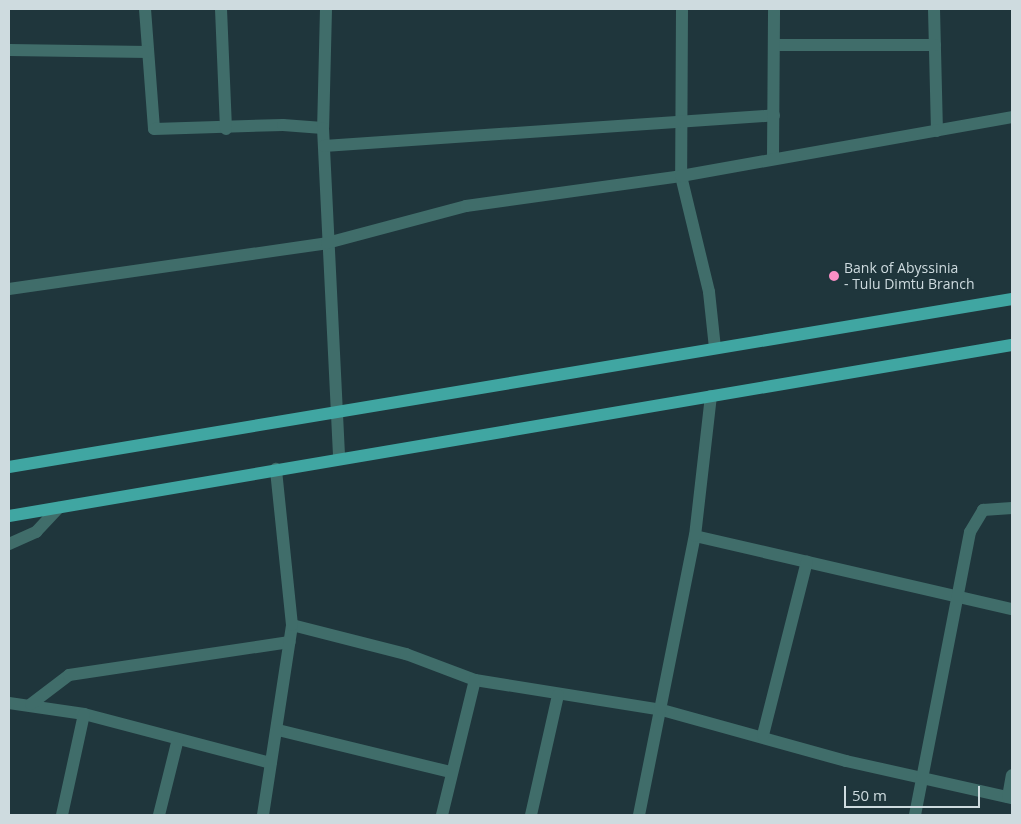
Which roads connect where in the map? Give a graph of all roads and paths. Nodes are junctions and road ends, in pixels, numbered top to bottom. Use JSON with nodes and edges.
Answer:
{"nodes":[{"id":1,"x":145,"y":9,"type":"edge"},
{"id":2,"x":221,"y":9,"type":"edge"},
{"id":3,"x":326,"y":9,"type":"edge"},
{"id":4,"x":682,"y":9,"type":"edge"},
{"id":5,"x":774,"y":9,"type":"edge"},
{"id":6,"x":934,"y":9,"type":"edge"},
{"id":7,"x":775,"y":45,"type":"junction"},
{"id":8,"x":935,"y":45,"type":"junction"},
{"id":9,"x":9,"y":50,"type":"edge"},
{"id":10,"x":148,"y":52,"type":"junction"},
{"id":11,"x":774,"y":115,"type":"junction"},
{"id":12,"x":1012,"y":117,"type":"edge"},
{"id":13,"x":684,"y":125,"type":"junction"},
{"id":14,"x":323,"y":128,"type":"junction"},
{"id":15,"x":226,"y":129,"type":"junction"},
{"id":16,"x":937,"y":131,"type":"junction"},
{"id":17,"x":324,"y":146,"type":"junction"},
{"id":18,"x":773,"y":158,"type":"junction"},
{"id":19,"x":681,"y":176,"type":"junction"},
{"id":20,"x":327,"y":243,"type":"junction"},
{"id":21,"x":9,"y":289,"type":"edge"},
{"id":22,"x":1012,"y":299,"type":"edge"},
{"id":23,"x":1012,"y":345,"type":"edge"},
{"id":24,"x":715,"y":348,"type":"junction"},
{"id":25,"x":711,"y":396,"type":"junction"},
{"id":26,"x":336,"y":413,"type":"junction"},
{"id":27,"x":339,"y":458,"type":"junction"},
{"id":28,"x":9,"y":467,"type":"edge"},
{"id":29,"x":276,"y":469,"type":"junction"},
{"id":30,"x":58,"y":508,"type":"junction"},
{"id":31,"x":1012,"y":508,"type":"edge"},
{"id":32,"x":9,"y":516,"type":"edge"},
{"id":33,"x":694,"y":536,"type":"junction"},
{"id":34,"x":9,"y":544,"type":"edge"},
{"id":35,"x":807,"y":561,"type":"junction"},
{"id":36,"x":957,"y":599,"type":"junction"},
{"id":37,"x":1012,"y":609,"type":"edge"},
{"id":38,"x":292,"y":625,"type":"junction"},
{"id":39,"x":290,"y":642,"type":"junction"},
{"id":40,"x":475,"y":680,"type":"junction"},
{"id":41,"x":558,"y":695,"type":"junction"},
{"id":42,"x":9,"y":703,"type":"edge"},
{"id":43,"x":31,"y":704,"type":"junction"},
{"id":44,"x":662,"y":710,"type":"junction"},
{"id":45,"x":84,"y":714,"type":"junction"},
{"id":46,"x":278,"y":730,"type":"junction"},
{"id":47,"x":763,"y":735,"type":"junction"},
{"id":48,"x":178,"y":739,"type":"junction"},
{"id":49,"x":271,"y":763,"type":"junction"},
{"id":50,"x":450,"y":772,"type":"junction"},
{"id":51,"x":1012,"y":775,"type":"edge"},
{"id":52,"x":922,"y":779,"type":"junction"},
{"id":53,"x":1010,"y":797,"type":"edge"},
{"id":54,"x":62,"y":815,"type":"edge"},
{"id":55,"x":159,"y":815,"type":"edge"},
{"id":56,"x":263,"y":815,"type":"edge"},
{"id":57,"x":442,"y":815,"type":"edge"},
{"id":58,"x":531,"y":815,"type":"edge"},
{"id":59,"x":639,"y":815,"type":"edge"},
{"id":60,"x":915,"y":815,"type":"edge"}],
"edges":[{"from":1,"to":10,"type":"street"},
{"from":2,"to":15,"type":"street"},
{"from":3,"to":14,"type":"street"},
{"from":4,"to":13,"type":"street"},
{"from":5,"to":7,"type":"street"},
{"from":6,"to":8,"type":"street"},
{"from":7,"to":8,"type":"street"},
{"from":7,"to":11,"type":"street"},
{"from":8,"to":16,"type":"street"},
{"from":9,"to":10,"type":"street"},
{"from":10,"to":15,"type":"street"},
{"from":11,"to":13,"type":"street"},
{"from":11,"to":18,"type":"street"},
{"from":12,"to":16,"type":"street"},
{"from":13,"to":17,"type":"street"},
{"from":13,"to":19,"type":"street"},
{"from":14,"to":15,"type":"street"},
{"from":14,"to":17,"type":"street"},
{"from":16,"to":18,"type":"street"},
{"from":17,"to":20,"type":"street"},
{"from":18,"to":19,"type":"street"},
{"from":19,"to":20,"type":"street"},
{"from":19,"to":24,"type":"street"},
{"from":20,"to":21,"type":"street"},
{"from":20,"to":26,"type":"street"},
{"from":22,"to":24,"type":"main road"},
{"from":23,"to":25,"type":"main road"},
{"from":24,"to":26,"type":"main road"},
{"from":25,"to":27,"type":"main road"},
{"from":25,"to":33,"type":"street"},
{"from":26,"to":27,"type":"street"},
{"from":26,"to":28,"type":"main road"},
{"from":27,"to":29,"type":"main road"},
{"from":29,"to":30,"type":"main road"},
{"from":29,"to":38,"type":"street"},
{"from":30,"to":32,"type":"main road"},
{"from":30,"to":34,"type":"street"},
{"from":31,"to":36,"type":"street"},
{"from":33,"to":35,"type":"street"},
{"from":33,"to":44,"type":"street"},
{"from":35,"to":36,"type":"street"},
{"from":35,"to":47,"type":"street"},
{"from":36,"to":37,"type":"street"},
{"from":36,"to":52,"type":"street"},
{"from":38,"to":39,"type":"street"},
{"from":38,"to":40,"type":"street"},
{"from":39,"to":43,"type":"street"},
{"from":39,"to":46,"type":"street"},
{"from":40,"to":41,"type":"street"},
{"from":40,"to":50,"type":"street"},
{"from":41,"to":44,"type":"street"},
{"from":41,"to":58,"type":"street"},
{"from":42,"to":43,"type":"street"},
{"from":43,"to":45,"type":"street"},
{"from":44,"to":47,"type":"street"},
{"from":44,"to":59,"type":"street"},
{"from":45,"to":48,"type":"street"},
{"from":45,"to":54,"type":"street"},
{"from":46,"to":49,"type":"street"},
{"from":46,"to":50,"type":"street"},
{"from":47,"to":52,"type":"street"},
{"from":48,"to":49,"type":"street"},
{"from":48,"to":55,"type":"street"},
{"from":49,"to":56,"type":"street"},
{"from":50,"to":57,"type":"street"},
{"from":51,"to":53,"type":"street"},
{"from":52,"to":53,"type":"street"},
{"from":52,"to":60,"type":"street"}]}
